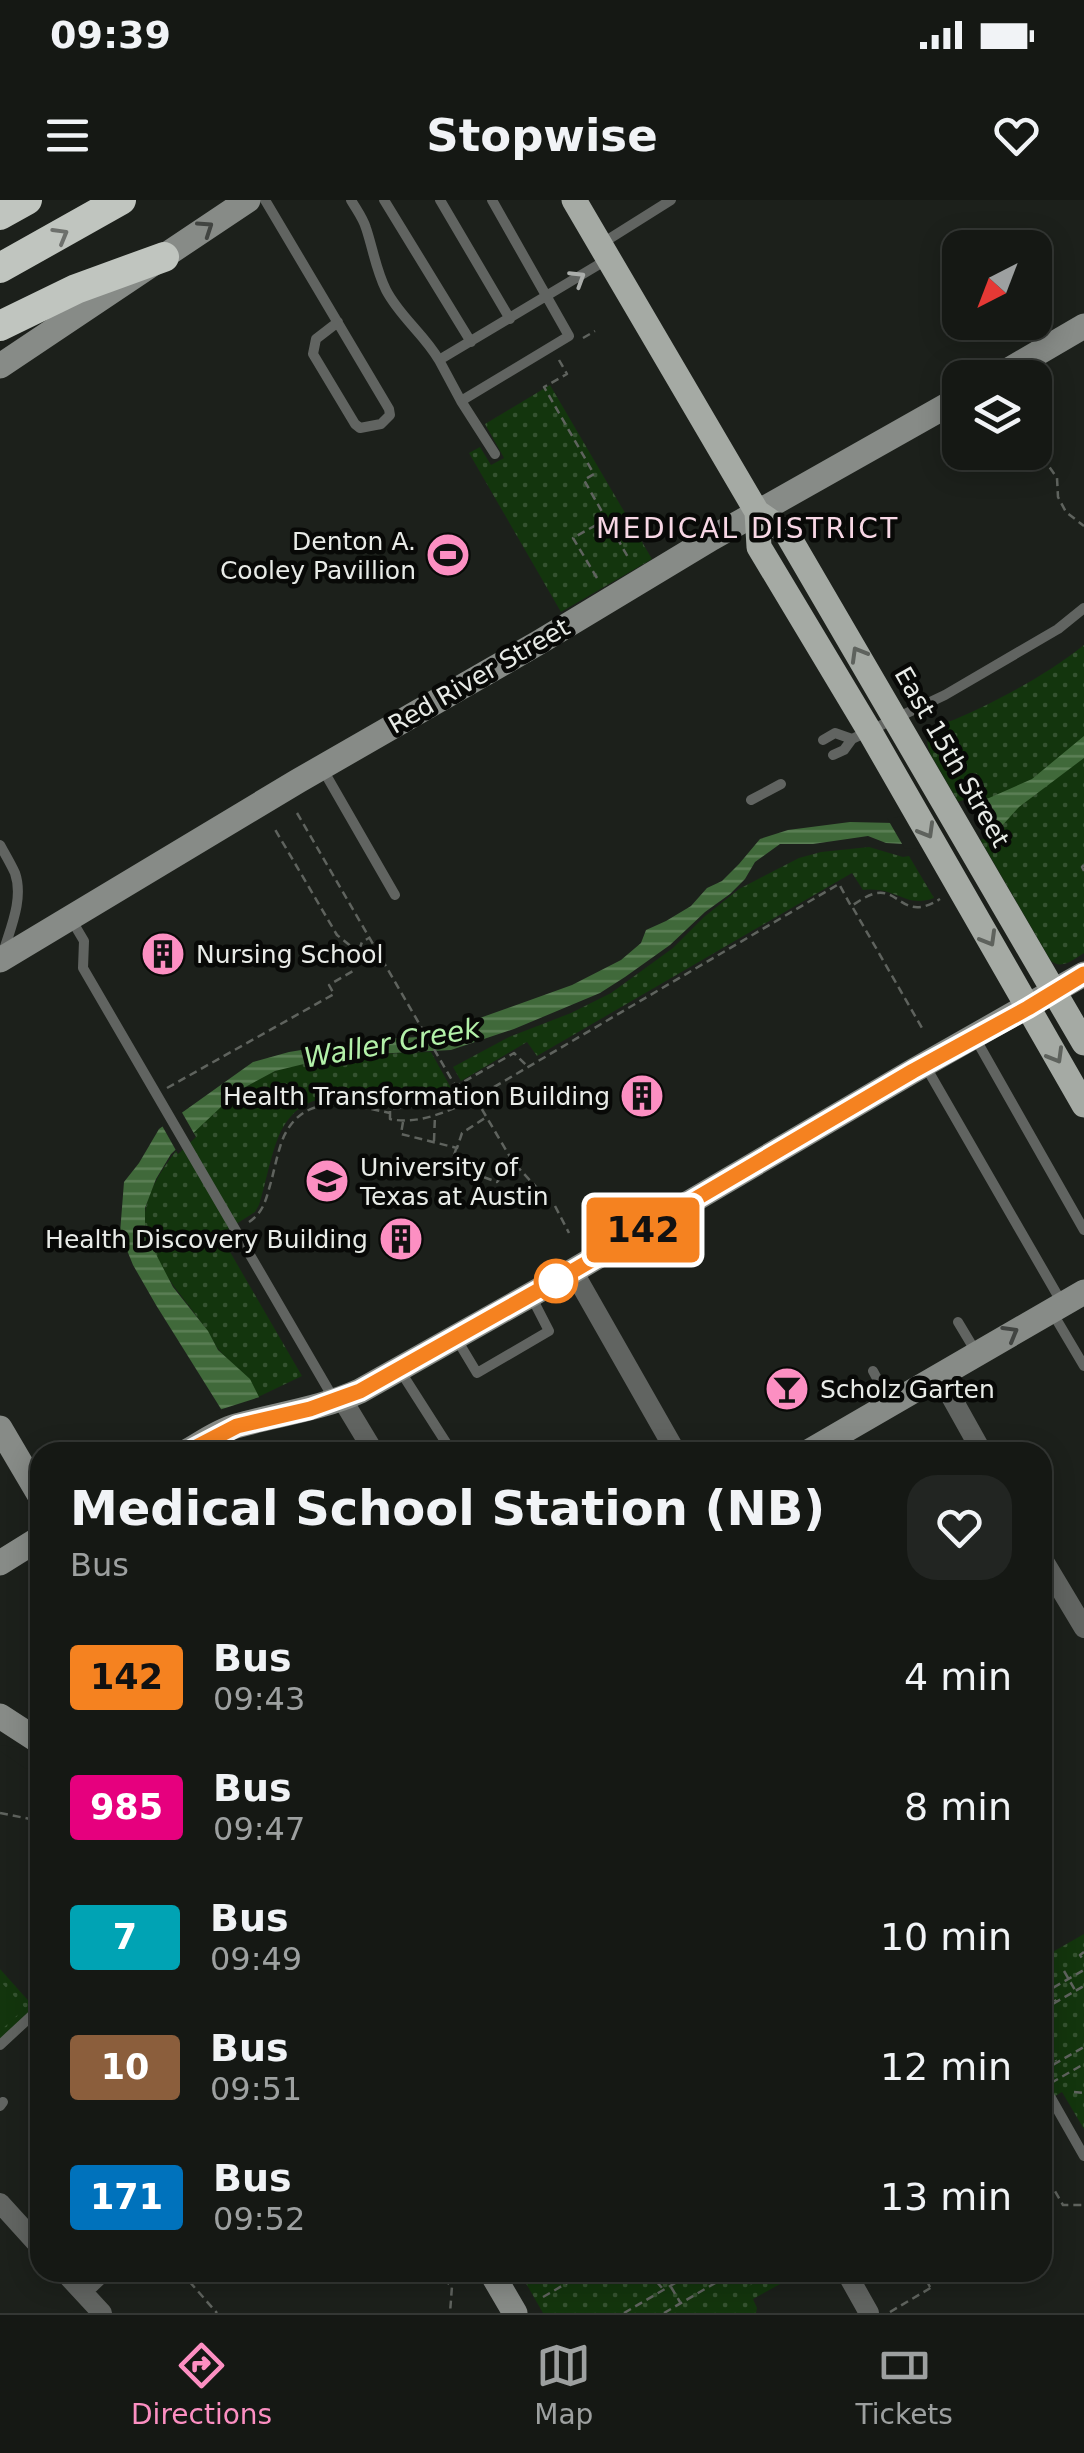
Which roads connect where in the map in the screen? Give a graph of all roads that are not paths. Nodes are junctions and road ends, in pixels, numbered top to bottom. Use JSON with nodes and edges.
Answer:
{"nodes":[{"id":1,"x":6,"y":200,"type":"edge"},
{"id":2,"x":27,"y":200,"type":"edge"},
{"id":3,"x":121,"y":200,"type":"edge"},
{"id":4,"x":248,"y":200,"type":"edge"},
{"id":5,"x":264,"y":200,"type":"edge"},
{"id":6,"x":384,"y":200,"type":"edge"},
{"id":7,"x":440,"y":200,"type":"edge"},
{"id":8,"x":492,"y":200,"type":"edge"},
{"id":9,"x":671,"y":200,"type":"edge"},
{"id":10,"x":357,"y":202,"type":"edge"},
{"id":11,"x":580,"y":202,"type":"edge"},
{"id":12,"x":0,"y":204,"type":"edge"},
{"id":13,"x":0,"y":215,"type":"edge"},
{"id":14,"x":604,"y":252,"type":"junction"},
{"id":15,"x":164,"y":257,"type":"junction"},
{"id":16,"x":0,"y":268,"type":"edge"},
{"id":17,"x":548,"y":296,"type":"junction"},
{"id":18,"x":510,"y":319,"type":"junction"},
{"id":19,"x":338,"y":322,"type":"junction"},
{"id":20,"x":0,"y":326,"type":"edge"},
{"id":21,"x":1084,"y":326,"type":"edge"},
{"id":22,"x":471,"y":342,"type":"junction"},
{"id":23,"x":439,"y":360,"type":"junction"},
{"id":24,"x":1026,"y":360,"type":"edge"},
{"id":25,"x":0,"y":366,"type":"edge"},
{"id":26,"x":461,"y":400,"type":"junction"},
{"id":27,"x":942,"y":408,"type":"edge"},
{"id":28,"x":495,"y":454,"type":"dead end"},
{"id":29,"x":757,"y":512,"type":"junction"},
{"id":30,"x":1084,"y":608,"type":"edge"},
{"id":31,"x":895,"y":718,"type":"junction"},
{"id":32,"x":861,"y":736,"type":"junction"},
{"id":33,"x":824,"y":740,"type":"dead end"},
{"id":34,"x":833,"y":756,"type":"dead end"},
{"id":35,"x":322,"y":767,"type":"junction"},
{"id":36,"x":781,"y":784,"type":"dead end"},
{"id":37,"x":751,"y":800,"type":"dead end"},
{"id":38,"x":0,"y":844,"type":"edge"},
{"id":39,"x":395,"y":895,"type":"dead end"},
{"id":40,"x":70,"y":918,"type":"junction"},
{"id":41,"x":0,"y":960,"type":"edge"},
{"id":42,"x":1084,"y":974,"type":"edge"},
{"id":43,"x":1054,"y":992,"type":"junction"},
{"id":44,"x":1028,"y":1008,"type":"junction"},
{"id":45,"x":974,"y":1036,"type":"junction"},
{"id":46,"x":1084,"y":1043,"type":"edge"},
{"id":47,"x":925,"y":1065,"type":"junction"},
{"id":48,"x":1084,"y":1105,"type":"edge"},
{"id":49,"x":1084,"y":1230,"type":"edge"},
{"id":50,"x":573,"y":1271,"type":"junction"},
{"id":51,"x":530,"y":1295,"type":"junction"},
{"id":52,"x":1066,"y":1302,"type":"edge"},
{"id":53,"x":958,"y":1322,"type":"dead end"},
{"id":54,"x":455,"y":1337,"type":"junction"},
{"id":55,"x":977,"y":1353,"type":"junction"},
{"id":56,"x":1084,"y":1366,"type":"edge"},
{"id":57,"x":399,"y":1368,"type":"junction"},
{"id":58,"x":873,"y":1371,"type":"dead end"},
{"id":59,"x":939,"y":1375,"type":"junction"},
{"id":60,"x":339,"y":1400,"type":"junction"},
{"id":61,"x":890,"y":1403,"type":"junction"},
{"id":62,"x":0,"y":1428,"type":"edge"},
{"id":63,"x":206,"y":1442,"type":"edge"},
{"id":64,"x":361,"y":1442,"type":"edge"},
{"id":65,"x":446,"y":1442,"type":"edge"},
{"id":66,"x":670,"y":1442,"type":"edge"},
{"id":67,"x":825,"y":1442,"type":"edge"},
{"id":68,"x":976,"y":1442,"type":"edge"},
{"id":69,"x":30,"y":1479,"type":"edge"},
{"id":70,"x":30,"y":1544,"type":"edge"},
{"id":71,"x":0,"y":1563,"type":"edge"},
{"id":72,"x":1052,"y":1574,"type":"edge"},
{"id":73,"x":1083,"y":1623,"type":"edge"},
{"id":74,"x":0,"y":1716,"type":"edge"},
{"id":75,"x":30,"y":1736,"type":"edge"},
{"id":76,"x":30,"y":2017,"type":"edge"},
{"id":77,"x":0,"y":2045,"type":"edge"},
{"id":78,"x":1052,"y":2100,"type":"edge"},
{"id":79,"x":1084,"y":2156,"type":"edge"},
{"id":80,"x":0,"y":2203,"type":"edge"},
{"id":81,"x":30,"y":2235,"type":"edge"},
{"id":82,"x":73,"y":2282,"type":"edge"},
{"id":83,"x":92,"y":2282,"type":"edge"},
{"id":84,"x":497,"y":2282,"type":"edge"},
{"id":85,"x":852,"y":2282,"type":"edge"},
{"id":86,"x":82,"y":2292,"type":"junction"},
{"id":87,"x":102,"y":2313,"type":"edge"},
{"id":88,"x":515,"y":2313,"type":"edge"},
{"id":89,"x":869,"y":2313,"type":"edge"}],
"edges":[{"from":1,"to":12,"type":"highway"},
{"from":2,"to":13,"type":"highway"},
{"from":16,"to":3,"type":"highway","one_way":true},
{"from":15,"to":4,"type":"main road","one_way":true},
{"from":5,"to":19,"type":"lane"},
{"from":6,"to":22,"type":"lane"},
{"from":7,"to":18,"type":"lane"},
{"from":8,"to":17,"type":"lane"},
{"from":9,"to":14,"type":"lane"},
{"from":10,"to":23,"type":"lane"},
{"from":11,"to":14,"type":"main road","name":"East 15th Street"},
{"from":17,"to":14,"type":"lane","one_way":true},
{"from":14,"to":29,"type":"main road","name":"East 15th Street"},
{"from":15,"to":20,"type":"highway"},
{"from":15,"to":25,"type":"main road"},
{"from":17,"to":18,"type":"lane"},
{"from":17,"to":26,"type":"lane"},
{"from":18,"to":22,"type":"lane"},
{"from":19,"to":19,"type":"lane"},
{"from":21,"to":24,"type":"main road"},
{"from":22,"to":23,"type":"lane"},
{"from":23,"to":26,"type":"lane"},
{"from":26,"to":28,"type":"lane"},
{"from":27,"to":29,"type":"main road","name":"Red River Street"},
{"from":31,"to":29,"type":"main road","name":"East 15th Street","one_way":true},
{"from":29,"to":32,"type":"main road","name":"East 15th Street"},
{"from":29,"to":35,"type":"main road","name":"Red River Street"},
{"from":30,"to":31,"type":"lane"},
{"from":31,"to":32,"type":"lane"},
{"from":31,"to":43,"type":"main road","name":"East 15th Street"},
{"from":32,"to":33,"type":"lane"},
{"from":32,"to":34,"type":"lane"},
{"from":32,"to":44,"type":"main road","name":"East 15th Street","one_way":true},
{"from":35,"to":39,"type":"lane"},
{"from":35,"to":40,"type":"main road","name":"Red River Street"},
{"from":36,"to":37,"type":"lane"},
{"from":38,"to":41,"type":"lane"},
{"from":40,"to":41,"type":"main road","name":"Red River Street"},
{"from":40,"to":60,"type":"lane"},
{"from":42,"to":43,"type":"main road"},
{"from":43,"to":44,"type":"main road"},
{"from":43,"to":46,"type":"main road","name":"East 15th Street"},
{"from":44,"to":45,"type":"main road"},
{"from":44,"to":48,"type":"main road","one_way":true},
{"from":45,"to":47,"type":"main road"},
{"from":45,"to":49,"type":"lane"},
{"from":47,"to":50,"type":"main road"},
{"from":47,"to":52,"type":"lane"},
{"from":50,"to":51,"type":"main road"},
{"from":50,"to":66,"type":"street"},
{"from":51,"to":54,"type":"main road"},
{"from":51,"to":54,"type":"lane"},
{"from":55,"to":52,"type":"main road","one_way":true},
{"from":52,"to":56,"type":"lane"},
{"from":53,"to":55,"type":"lane"},
{"from":54,"to":57,"type":"main road"},
{"from":55,"to":59,"type":"main road"},
{"from":57,"to":60,"type":"main road"},
{"from":57,"to":65,"type":"lane"},
{"from":58,"to":61,"type":"lane"},
{"from":59,"to":61,"type":"main road"},
{"from":59,"to":68,"type":"street"},
{"from":60,"to":63,"type":"main road"},
{"from":60,"to":64,"type":"street"},
{"from":61,"to":67,"type":"main road"},
{"from":62,"to":69,"type":"main road"},
{"from":70,"to":71,"type":"main road"},
{"from":72,"to":73,"type":"street"},
{"from":74,"to":75,"type":"main road"},
{"from":76,"to":77,"type":"lane"},
{"from":78,"to":79,"type":"lane"},
{"from":80,"to":81,"type":"street"},
{"from":82,"to":86,"type":"street"},
{"from":83,"to":86,"type":"street"},
{"from":84,"to":88,"type":"main road"},
{"from":85,"to":89,"type":"street"},
{"from":86,"to":87,"type":"street"}]}
